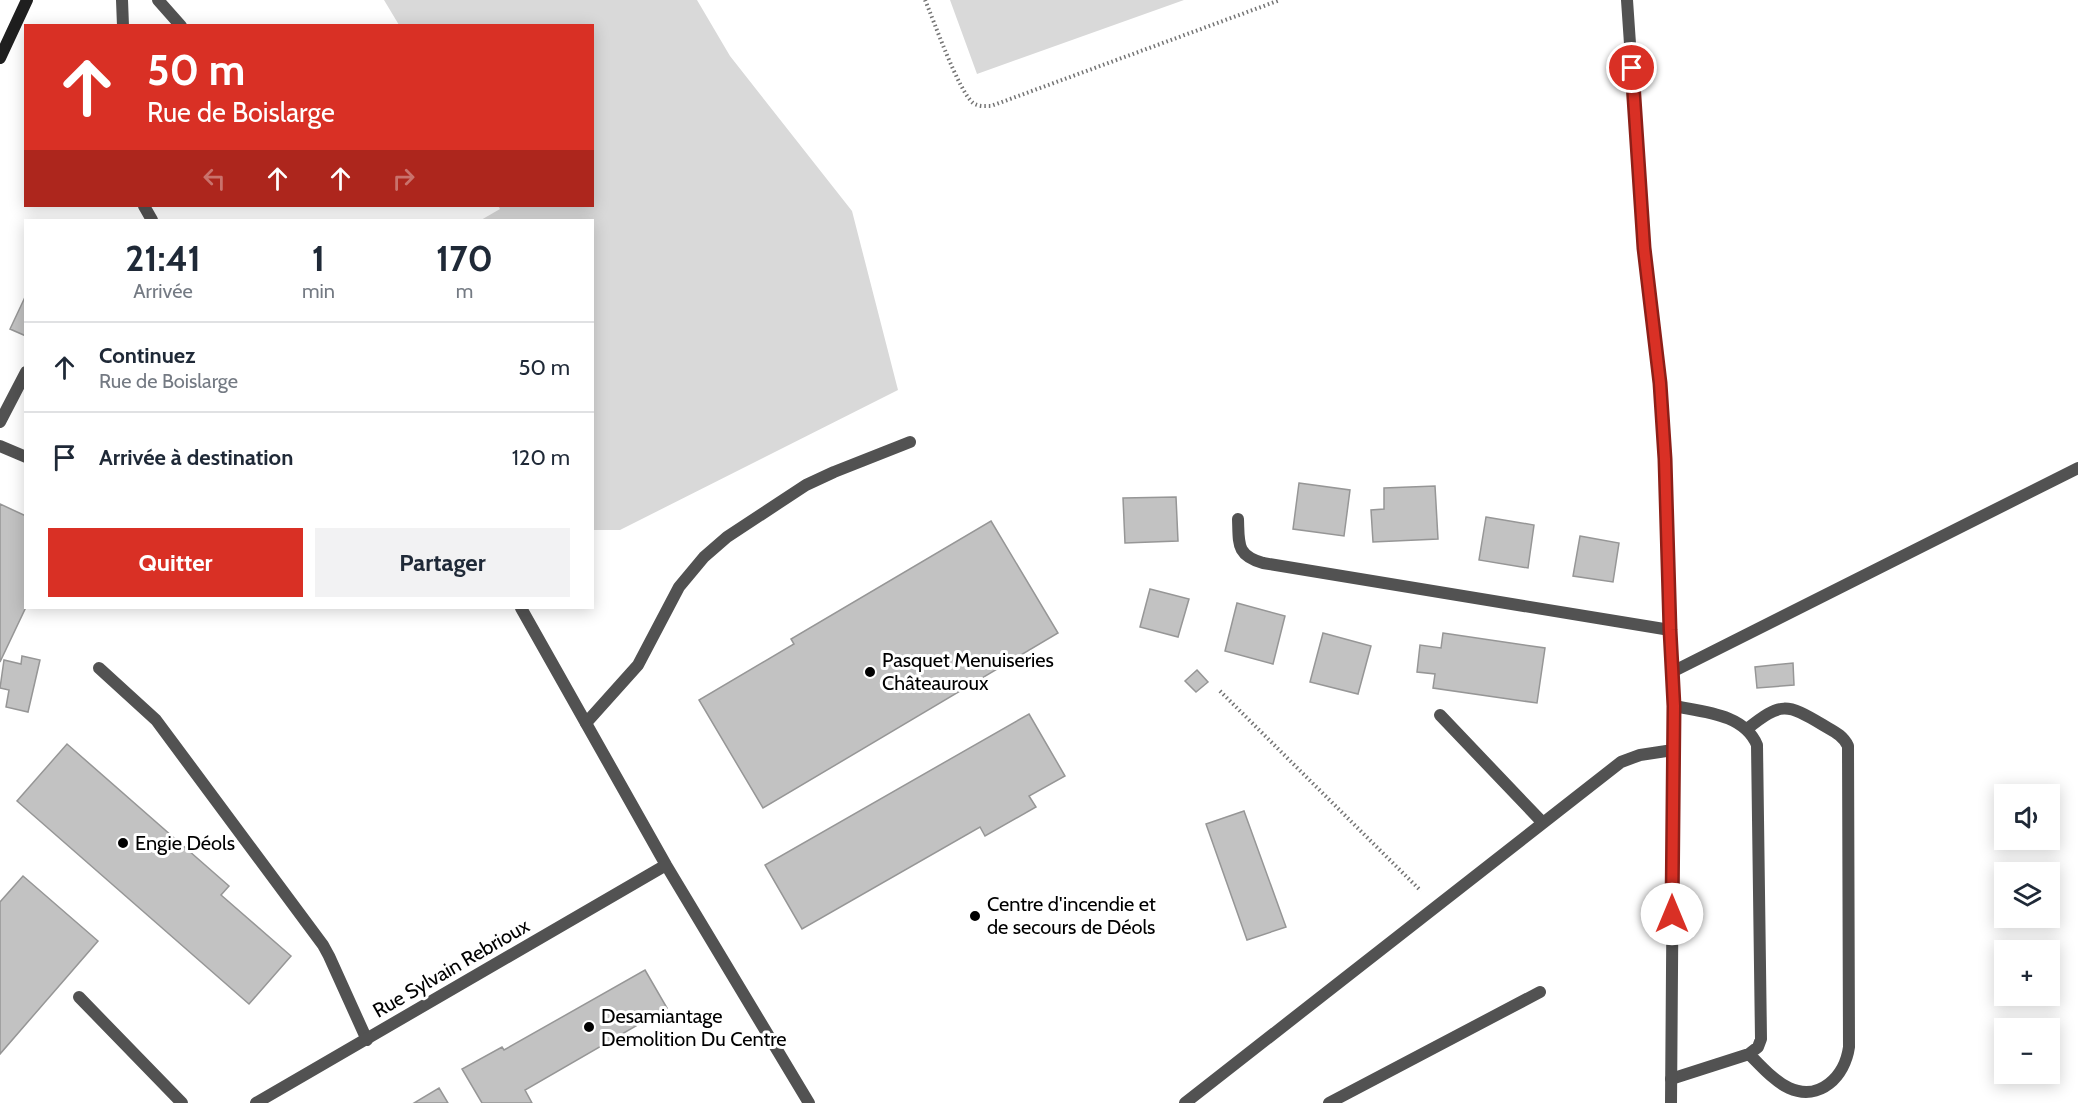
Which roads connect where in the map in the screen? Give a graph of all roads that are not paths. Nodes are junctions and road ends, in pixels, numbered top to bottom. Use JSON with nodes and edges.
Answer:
{"nodes":[{"id":1,"x":27,"y":0,"type":"edge"},
{"id":2,"x":122,"y":0,"type":"edge"},
{"id":3,"x":158,"y":0,"type":"edge"},
{"id":4,"x":1627,"y":0,"type":"edge"},
{"id":5,"x":123,"y":24,"type":"edge"},
{"id":6,"x":179,"y":24,"type":"edge"},
{"id":7,"x":0,"y":58,"type":"edge"},
{"id":8,"x":24,"y":376,"type":"edge"},
{"id":9,"x":0,"y":422,"type":"edge"},
{"id":10,"x":910,"y":442,"type":"dead end"},
{"id":11,"x":0,"y":446,"type":"edge"},
{"id":12,"x":24,"y":456,"type":"edge"},
{"id":13,"x":2078,"y":468,"type":"edge"},
{"id":14,"x":1238,"y":519,"type":"dead end"},
{"id":15,"x":522,"y":609,"type":"edge"},
{"id":16,"x":1670,"y":630,"type":"junction"},
{"id":17,"x":99,"y":668,"type":"dead end"},
{"id":18,"x":1672,"y":672,"type":"junction"},
{"id":19,"x":1674,"y":706,"type":"junction"},
{"id":20,"x":1440,"y":715,"type":"dead end"},
{"id":21,"x":586,"y":723,"type":"junction"},
{"id":22,"x":1747,"y":729,"type":"junction"},
{"id":23,"x":1673,"y":750,"type":"junction"},
{"id":24,"x":1543,"y":823,"type":"junction"},
{"id":25,"x":666,"y":865,"type":"junction"},
{"id":26,"x":1540,"y":992,"type":"dead end"},
{"id":27,"x":78,"y":997,"type":"dead end"},
{"id":28,"x":367,"y":1040,"type":"junction"},
{"id":29,"x":1749,"y":1054,"type":"junction"},
{"id":30,"x":1671,"y":1079,"type":"junction"},
{"id":31,"x":182,"y":1103,"type":"edge"},
{"id":32,"x":256,"y":1103,"type":"edge"},
{"id":33,"x":810,"y":1103,"type":"edge"},
{"id":34,"x":1185,"y":1103,"type":"edge"},
{"id":35,"x":1329,"y":1103,"type":"edge"},
{"id":36,"x":1671,"y":1103,"type":"edge"}],
"edges":[{"from":1,"to":7,"type":"main road"},
{"from":2,"to":5,"type":"street"},
{"from":3,"to":6,"type":"street"},
{"from":4,"to":16,"type":"street"},
{"from":8,"to":9,"type":"street"},
{"from":10,"to":21,"type":"street"},
{"from":11,"to":12,"type":"street"},
{"from":13,"to":18,"type":"street"},
{"from":14,"to":16,"type":"street"},
{"from":15,"to":21,"type":"street"},
{"from":16,"to":18,"type":"street"},
{"from":17,"to":28,"type":"street"},
{"from":18,"to":19,"type":"street"},
{"from":19,"to":22,"type":"street"},
{"from":19,"to":23,"type":"street"},
{"from":20,"to":24,"type":"street"},
{"from":21,"to":25,"type":"street"},
{"from":22,"to":29,"type":"street"},
{"from":22,"to":29,"type":"street"},
{"from":23,"to":24,"type":"street"},
{"from":23,"to":30,"type":"street"},
{"from":24,"to":34,"type":"street"},
{"from":25,"to":28,"type":"street","name":"Rue Sylvain Rebrioux"},
{"from":25,"to":33,"type":"street"},
{"from":26,"to":35,"type":"street"},
{"from":27,"to":31,"type":"street"},
{"from":28,"to":32,"type":"street","name":"Rue Sylvain Rebrioux"},
{"from":29,"to":30,"type":"street"},
{"from":30,"to":36,"type":"street"}]}
